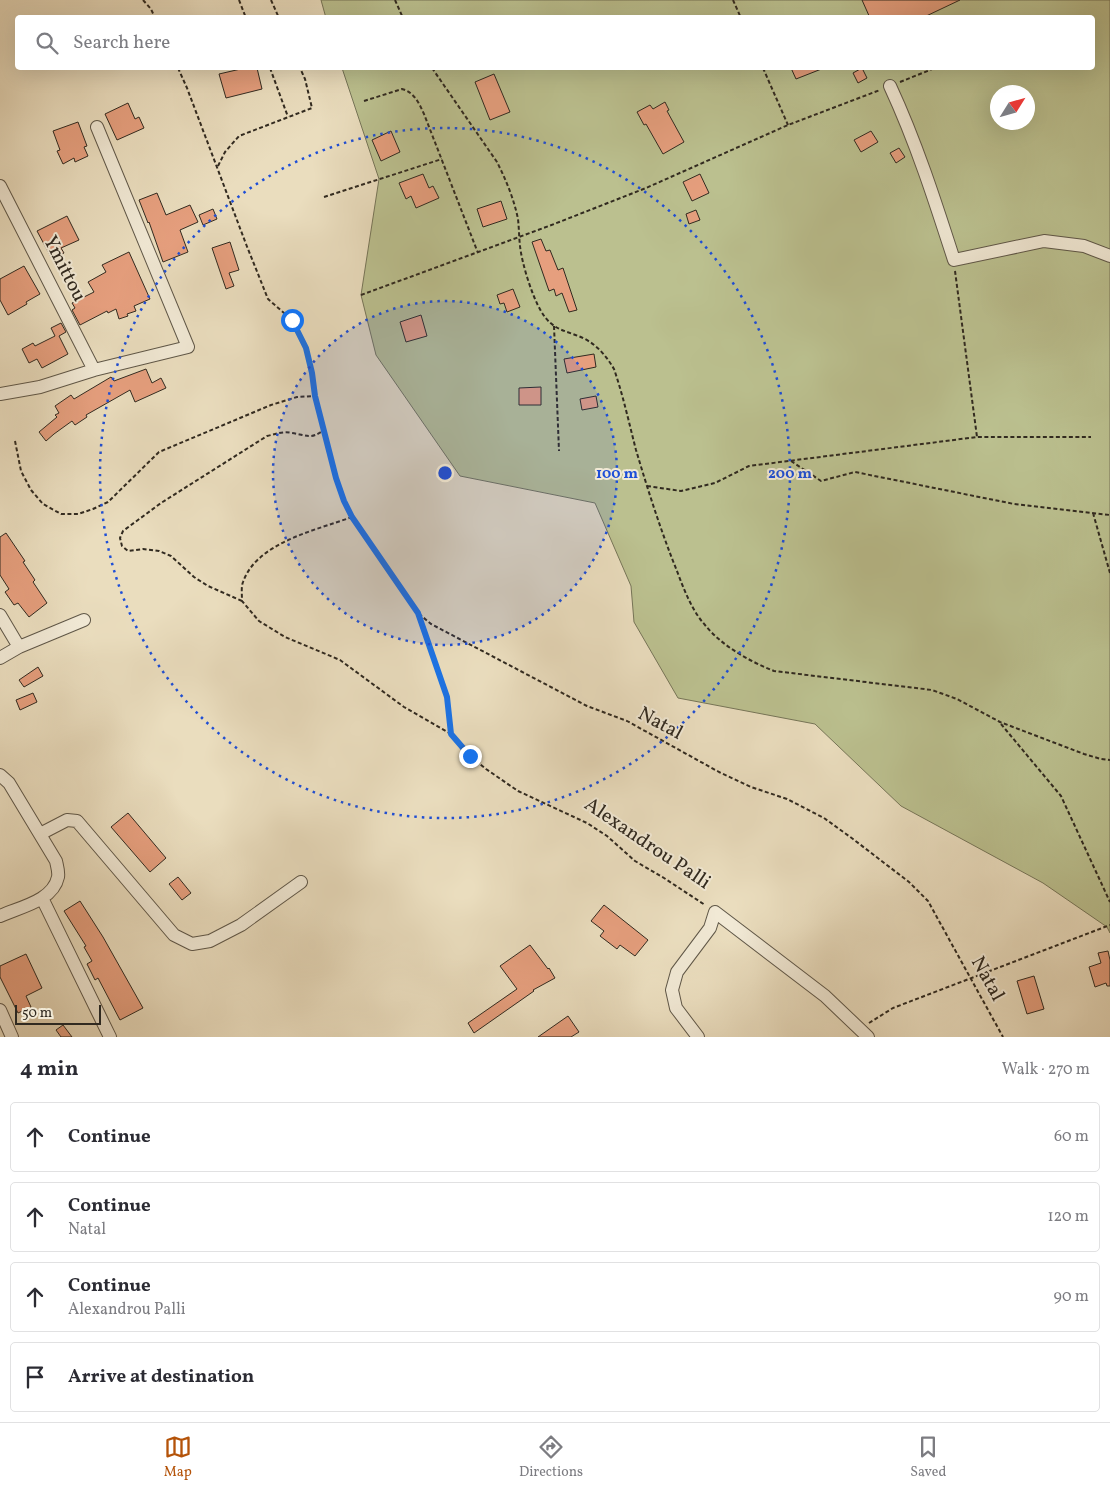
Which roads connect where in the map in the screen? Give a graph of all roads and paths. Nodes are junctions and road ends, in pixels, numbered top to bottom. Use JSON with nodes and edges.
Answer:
{"nodes":[{"id":1,"x":143,"y":0,"type":"edge"},
{"id":2,"x":239,"y":0,"type":"edge"},
{"id":3,"x":271,"y":0,"type":"edge"},
{"id":4,"x":395,"y":0,"type":"edge"},
{"id":5,"x":733,"y":0,"type":"edge"},
{"id":6,"x":154,"y":15,"type":"edge"},
{"id":7,"x":245,"y":15,"type":"edge"},
{"id":8,"x":278,"y":15,"type":"edge"},
{"id":9,"x":402,"y":15,"type":"edge"},
{"id":10,"x":740,"y":15,"type":"edge"},
{"id":11,"x":179,"y":70,"type":"edge"},
{"id":12,"x":271,"y":70,"type":"edge"},
{"id":13,"x":301,"y":70,"type":"edge"},
{"id":14,"x":433,"y":70,"type":"edge"},
{"id":15,"x":763,"y":70,"type":"edge"},
{"id":16,"x":930,"y":70,"type":"edge"},
{"id":17,"x":890,"y":86,"type":"junction"},
{"id":18,"x":364,"y":101,"type":"dead end"},
{"id":19,"x":288,"y":116,"type":"junction"},
{"id":20,"x":788,"y":125,"type":"junction"},
{"id":21,"x":97,"y":127,"type":"dead end"},
{"id":22,"x":442,"y":159,"type":"junction"},
{"id":23,"x":217,"y":167,"type":"junction"},
{"id":24,"x":0,"y":186,"type":"edge"},
{"id":25,"x":324,"y":197,"type":"dead end"},
{"id":26,"x":520,"y":237,"type":"junction"},
{"id":27,"x":478,"y":253,"type":"junction"},
{"id":28,"x":1110,"y":256,"type":"edge"},
{"id":29,"x":954,"y":260,"type":"junction"},
{"id":30,"x":361,"y":295,"type":"dead end"},
{"id":31,"x":554,"y":326,"type":"junction"},
{"id":32,"x":94,"y":370,"type":"junction"},
{"id":33,"x":0,"y":394,"type":"edge"},
{"id":34,"x":315,"y":396,"type":"junction"},
{"id":35,"x":324,"y":430,"type":"junction"},
{"id":36,"x":976,"y":437,"type":"junction"},
{"id":37,"x":1091,"y":437,"type":"dead end"},
{"id":38,"x":15,"y":441,"type":"dead end"},
{"id":39,"x":559,"y":451,"type":"dead end"},
{"id":40,"x":790,"y":461,"type":"junction"},
{"id":41,"x":647,"y":486,"type":"junction"},
{"id":42,"x":1093,"y":513,"type":"junction"},
{"id":43,"x":1110,"y":515,"type":"edge"},
{"id":44,"x":352,"y":517,"type":"junction"},
{"id":45,"x":1110,"y":573,"type":"edge"},
{"id":46,"x":242,"y":601,"type":"junction"},
{"id":47,"x":418,"y":613,"type":"junction"},
{"id":48,"x":0,"y":615,"type":"edge"},
{"id":49,"x":84,"y":620,"type":"dead end"},
{"id":50,"x":19,"y":647,"type":"junction"},
{"id":51,"x":0,"y":658,"type":"edge"},
{"id":52,"x":1000,"y":722,"type":"junction"},
{"id":53,"x":451,"y":734,"type":"junction"},
{"id":54,"x":1110,"y":760,"type":"edge"},
{"id":55,"x":0,"y":775,"type":"edge"},
{"id":56,"x":40,"y":834,"type":"junction"},
{"id":57,"x":301,"y":882,"type":"dead end"},
{"id":58,"x":42,"y":898,"type":"junction"},
{"id":59,"x":1110,"y":902,"type":"edge"},
{"id":60,"x":715,"y":912,"type":"junction"},
{"id":61,"x":0,"y":916,"type":"edge"},
{"id":62,"x":1110,"y":925,"type":"edge"},
{"id":63,"x":971,"y":977,"type":"junction"},
{"id":64,"x":0,"y":1010,"type":"edge"},
{"id":65,"x":865,"y":1033,"type":"edge"},
{"id":66,"x":12,"y":1037,"type":"edge"},
{"id":67,"x":110,"y":1037,"type":"edge"},
{"id":68,"x":698,"y":1037,"type":"edge"},
{"id":69,"x":1003,"y":1037,"type":"edge"}],
"edges":[{"from":1,"to":6,"type":"path"},
{"from":2,"to":7,"type":"path"},
{"from":3,"to":8,"type":"path"},
{"from":4,"to":9,"type":"path"},
{"from":5,"to":10,"type":"path"},
{"from":11,"to":23,"type":"path","name":"Natal"},
{"from":12,"to":19,"type":"path"},
{"from":13,"to":19,"type":"path"},
{"from":14,"to":26,"type":"path"},
{"from":15,"to":20,"type":"path"},
{"from":16,"to":17,"type":"path"},
{"from":17,"to":20,"type":"path"},
{"from":17,"to":29,"type":"street"},
{"from":18,"to":22,"type":"path"},
{"from":19,"to":23,"type":"path"},
{"from":20,"to":26,"type":"path"},
{"from":21,"to":32,"type":"street"},
{"from":22,"to":25,"type":"path"},
{"from":22,"to":27,"type":"path"},
{"from":23,"to":34,"type":"path","name":"Natal"},
{"from":24,"to":32,"type":"street","name":"Ymittou"},
{"from":26,"to":27,"type":"path"},
{"from":26,"to":31,"type":"path"},
{"from":27,"to":30,"type":"path"},
{"from":28,"to":29,"type":"street"},
{"from":29,"to":36,"type":"path"},
{"from":31,"to":39,"type":"path"},
{"from":31,"to":41,"type":"path"},
{"from":32,"to":33,"type":"street"},
{"from":34,"to":35,"type":"path","name":"Natal"},
{"from":34,"to":38,"type":"path"},
{"from":35,"to":44,"type":"path","name":"Natal"},
{"from":35,"to":46,"type":"path"},
{"from":36,"to":37,"type":"path"},
{"from":36,"to":40,"type":"path"},
{"from":40,"to":41,"type":"path"},
{"from":40,"to":42,"type":"path"},
{"from":41,"to":52,"type":"path"},
{"from":42,"to":43,"type":"path"},
{"from":42,"to":45,"type":"path"},
{"from":44,"to":46,"type":"path"},
{"from":44,"to":47,"type":"path","name":"Natal"},
{"from":46,"to":53,"type":"path","name":"Alexandrou Palli"},
{"from":47,"to":53,"type":"path"},
{"from":47,"to":63,"type":"path","name":"Natal"},
{"from":48,"to":50,"type":"street"},
{"from":49,"to":50,"type":"street"},
{"from":50,"to":51,"type":"street"},
{"from":52,"to":54,"type":"path"},
{"from":52,"to":59,"type":"path"},
{"from":53,"to":60,"type":"path","name":"Alexandrou Palli"},
{"from":55,"to":56,"type":"street"},
{"from":56,"to":57,"type":"street"},
{"from":56,"to":58,"type":"street"},
{"from":58,"to":61,"type":"street"},
{"from":58,"to":67,"type":"street"},
{"from":60,"to":65,"type":"street","name":"Alexandrou Palli"},
{"from":60,"to":68,"type":"street"},
{"from":62,"to":63,"type":"path"},
{"from":63,"to":65,"type":"path"},
{"from":63,"to":69,"type":"path","name":"Natal"},
{"from":64,"to":66,"type":"street"}]}
